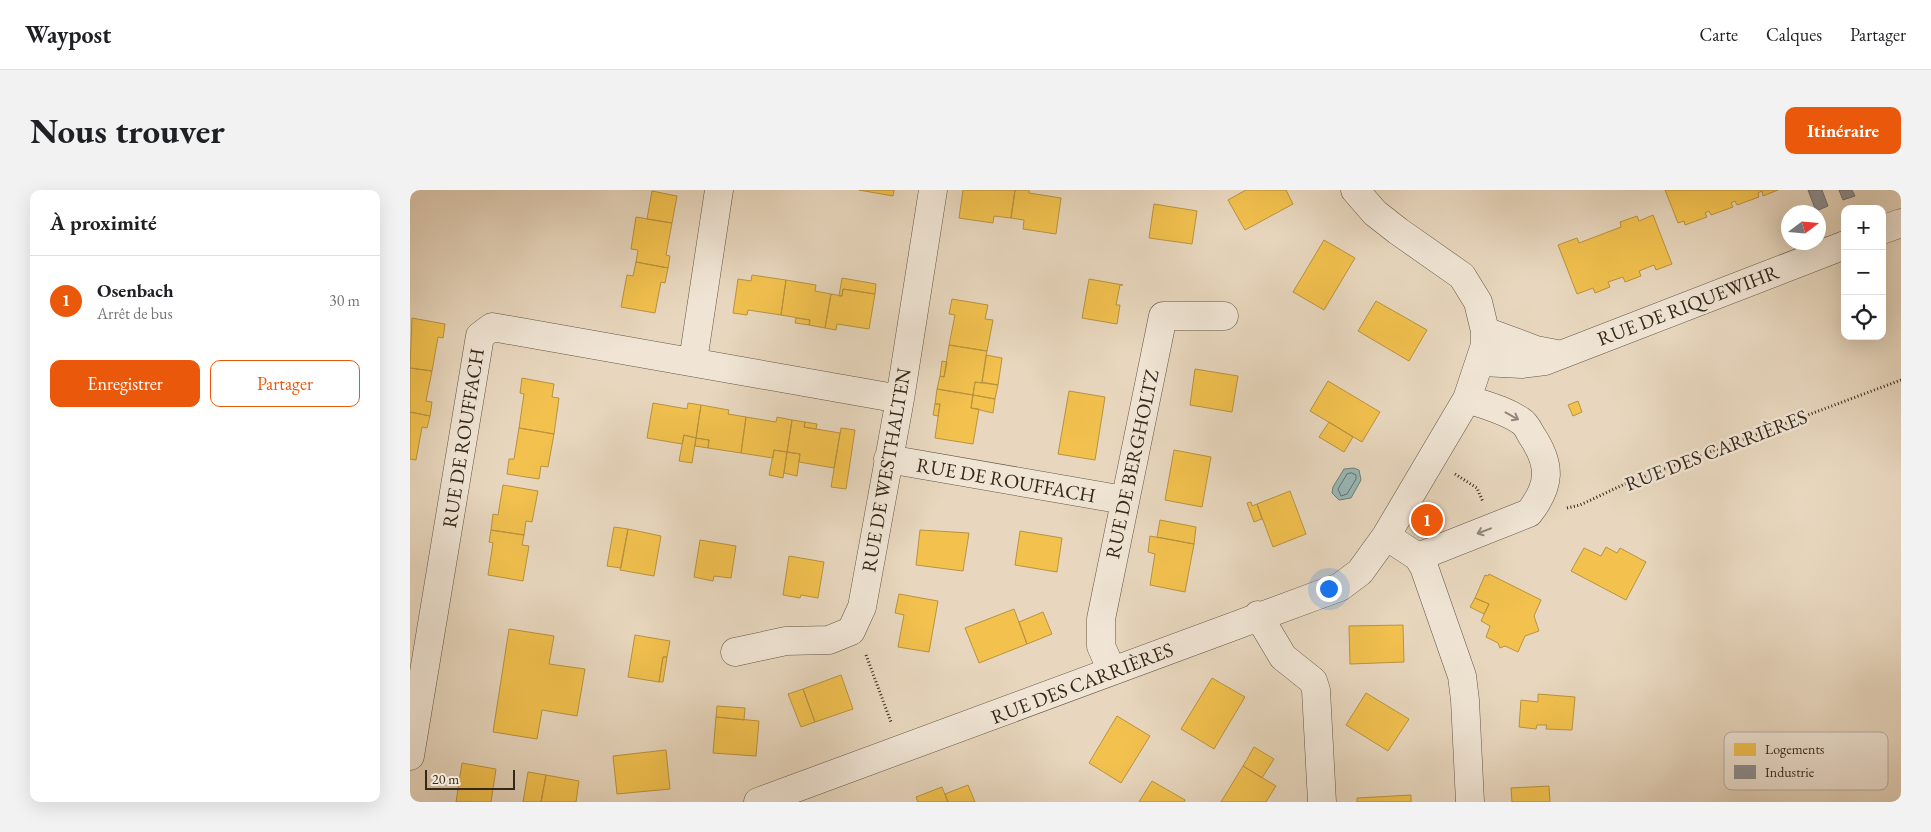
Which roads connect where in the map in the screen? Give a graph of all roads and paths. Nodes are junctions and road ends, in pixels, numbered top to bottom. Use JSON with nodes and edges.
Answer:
{"nodes":[{"id":1,"x":719,"y":190,"type":"edge"},
{"id":2,"x":933,"y":190,"type":"edge"},
{"id":3,"x":1355,"y":190,"type":"edge"},
{"id":4,"x":1901,"y":223,"type":"edge"},
{"id":5,"x":1886,"y":229,"type":"edge"},
{"id":6,"x":1841,"y":247,"type":"edge"},
{"id":7,"x":1224,"y":316,"type":"dead end"},
{"id":8,"x":1486,"y":331,"type":"junction"},
{"id":9,"x":1558,"y":354,"type":"junction"},
{"id":10,"x":693,"y":361,"type":"junction"},
{"id":11,"x":1481,"y":362,"type":"junction"},
{"id":12,"x":1901,"y":380,"type":"edge"},
{"id":13,"x":900,"y":398,"type":"junction"},
{"id":14,"x":1467,"y":400,"type":"junction"},
{"id":15,"x":1431,"y":458,"type":"junction"},
{"id":16,"x":888,"y":459,"type":"junction"},
{"id":17,"x":1124,"y":500,"type":"junction"},
{"id":18,"x":1529,"y":513,"type":"junction"},
{"id":19,"x":1493,"y":527,"type":"junction"},
{"id":20,"x":1386,"y":536,"type":"junction"},
{"id":21,"x":1418,"y":557,"type":"junction"},
{"id":22,"x":1258,"y":616,"type":"junction"},
{"id":23,"x":851,"y":631,"type":"junction"},
{"id":24,"x":735,"y":652,"type":"dead end"},
{"id":25,"x":1112,"y":671,"type":"junction"},
{"id":26,"x":901,"y":750,"type":"junction"},
{"id":27,"x":410,"y":756,"type":"edge"},
{"id":28,"x":758,"y":802,"type":"edge"},
{"id":29,"x":1322,"y":802,"type":"edge"},
{"id":30,"x":1470,"y":802,"type":"edge"}],
"edges":[{"from":1,"to":10,"type":"street"},
{"from":2,"to":13,"type":"street","name":"RUE DE WESTHALTEN"},
{"from":3,"to":8,"type":"street"},
{"from":4,"to":5,"type":"street"},
{"from":6,"to":9,"type":"street","name":"RUE DE RIQUEWIHR"},
{"from":7,"to":17,"type":"street","name":"RUE DE BERGHOLTZ"},
{"from":8,"to":9,"type":"street"},
{"from":8,"to":11,"type":"street","name":"RUE DES CARRIÈRES"},
{"from":9,"to":11,"type":"street","name":"RUE DE RIQUEWIHR"},
{"from":10,"to":13,"type":"street","name":"RUE DE ROUFFACH"},
{"from":10,"to":27,"type":"street","name":"RUE DE ROUFFACH"},
{"from":11,"to":14,"type":"street","name":"RUE DES CARRIÈRES"},
{"from":12,"to":18,"type":"path","name":"RUE DES CARRIÈRES"},
{"from":13,"to":16,"type":"street","name":"RUE DE WESTHALTEN"},
{"from":14,"to":15,"type":"street","name":"RUE DES CARRIÈRES"},
{"from":14,"to":18,"type":"street","one_way":true},
{"from":15,"to":19,"type":"path"},
{"from":15,"to":20,"type":"street","name":"RUE DES CARRIÈRES"},
{"from":16,"to":17,"type":"street","name":"RUE DE ROUFFACH"},
{"from":16,"to":23,"type":"street","name":"RUE DE WESTHALTEN"},
{"from":17,"to":25,"type":"street","name":"RUE DE BERGHOLTZ"},
{"from":18,"to":19,"type":"street"},
{"from":19,"to":21,"type":"street","one_way":true},
{"from":20,"to":21,"type":"street"},
{"from":20,"to":22,"type":"street","name":"RUE DES CARRIÈRES"},
{"from":21,"to":30,"type":"street"},
{"from":22,"to":25,"type":"street","name":"RUE DES CARRIÈRES"},
{"from":22,"to":29,"type":"street"},
{"from":23,"to":24,"type":"street"},
{"from":23,"to":26,"type":"path"},
{"from":25,"to":26,"type":"street","name":"RUE DES CARRIÈRES"},
{"from":26,"to":28,"type":"street","name":"RUE DES CARRIÈRES"}]}
